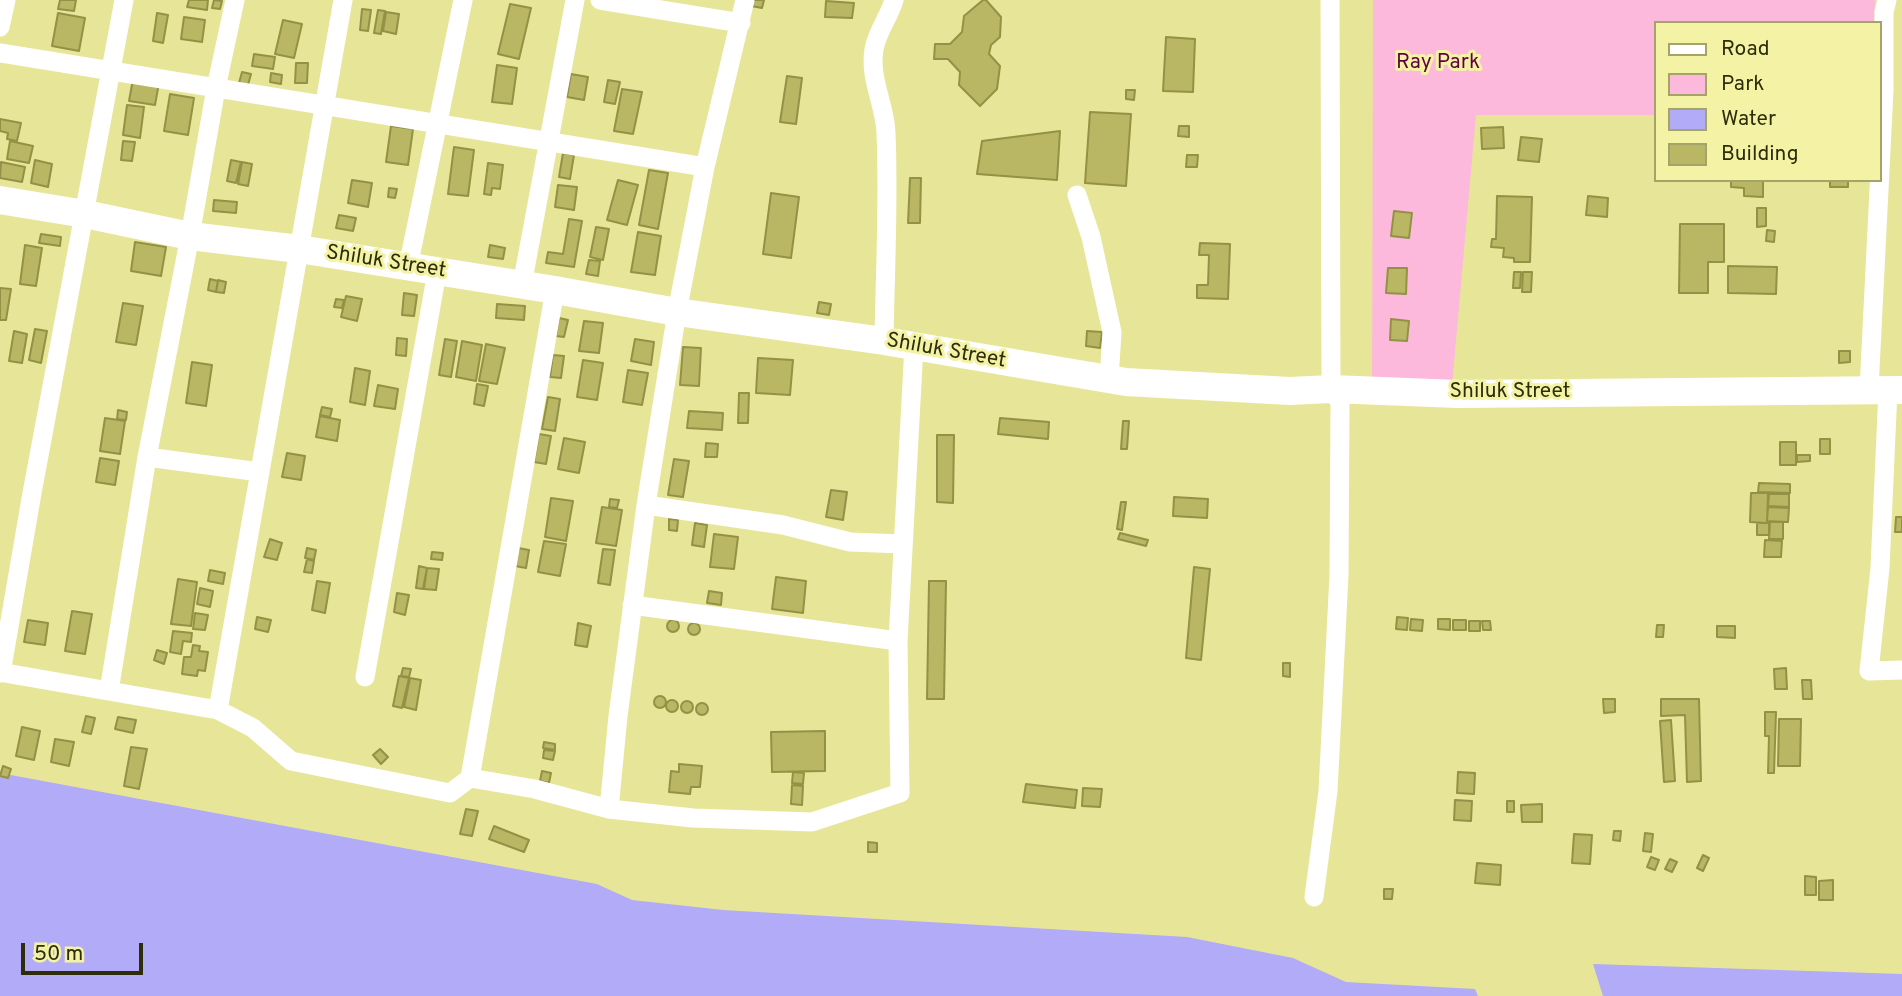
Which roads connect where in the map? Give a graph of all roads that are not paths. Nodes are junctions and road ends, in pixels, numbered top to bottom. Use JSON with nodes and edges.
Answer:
{"nodes":[{"id":1,"x":6,"y":0,"type":"edge"},
{"id":2,"x":124,"y":0,"type":"edge"},
{"id":3,"x":234,"y":0,"type":"edge"},
{"id":4,"x":343,"y":0,"type":"edge"},
{"id":5,"x":463,"y":0,"type":"edge"},
{"id":6,"x":575,"y":0,"type":"edge"},
{"id":7,"x":600,"y":0,"type":"edge"},
{"id":8,"x":745,"y":0,"type":"edge"},
{"id":9,"x":894,"y":0,"type":"edge"},
{"id":10,"x":1330,"y":0,"type":"edge"},
{"id":11,"x":1887,"y":0,"type":"edge"},
{"id":12,"x":741,"y":23,"type":"junction"},
{"id":13,"x":0,"y":27,"type":"edge"},
{"id":14,"x":0,"y":53,"type":"edge"},
{"id":15,"x":111,"y":71,"type":"junction"},
{"id":16,"x":216,"y":88,"type":"junction"},
{"id":17,"x":326,"y":107,"type":"junction"},
{"id":18,"x":436,"y":124,"type":"junction"},
{"id":19,"x":550,"y":140,"type":"junction"},
{"id":20,"x":705,"y":167,"type":"junction"},
{"id":21,"x":1077,"y":195,"type":"dead end"},
{"id":22,"x":0,"y":200,"type":"edge"},
{"id":23,"x":85,"y":214,"type":"junction"},
{"id":24,"x":190,"y":236,"type":"junction"},
{"id":25,"x":299,"y":249,"type":"junction"},
{"id":26,"x":408,"y":267,"type":"junction"},
{"id":27,"x":437,"y":272,"type":"junction"},
{"id":28,"x":522,"y":285,"type":"junction"},
{"id":29,"x":555,"y":290,"type":"junction"},
{"id":30,"x":677,"y":312,"type":"junction"},
{"id":31,"x":884,"y":341,"type":"junction"},
{"id":32,"x":914,"y":346,"type":"junction"},
{"id":33,"x":1109,"y":380,"type":"junction"},
{"id":34,"x":1331,"y":390,"type":"junction"},
{"id":35,"x":1886,"y":390,"type":"edge"},
{"id":36,"x":147,"y":457,"type":"junction"},
{"id":37,"x":260,"y":472,"type":"junction"},
{"id":38,"x":646,"y":505,"type":"junction"},
{"id":39,"x":903,"y":544,"type":"junction"},
{"id":40,"x":632,"y":605,"type":"junction"},
{"id":41,"x":898,"y":640,"type":"junction"},
{"id":42,"x":1902,"y":670,"type":"edge"},
{"id":43,"x":1,"y":673,"type":"edge"},
{"id":44,"x":365,"y":677,"type":"dead end"},
{"id":45,"x":109,"y":691,"type":"junction"},
{"id":46,"x":218,"y":710,"type":"junction"},
{"id":47,"x":470,"y":778,"type":"junction"},
{"id":48,"x":609,"y":809,"type":"junction"},
{"id":49,"x":1314,"y":897,"type":"dead end"}],
"edges":[{"from":1,"to":13,"type":"street"},
{"from":2,"to":15,"type":"street"},
{"from":3,"to":16,"type":"street"},
{"from":4,"to":17,"type":"street"},
{"from":5,"to":18,"type":"street"},
{"from":6,"to":19,"type":"street"},
{"from":7,"to":12,"type":"street"},
{"from":8,"to":12,"type":"street"},
{"from":9,"to":31,"type":"street"},
{"from":10,"to":34,"type":"street"},
{"from":11,"to":35,"type":"street"},
{"from":12,"to":20,"type":"street"},
{"from":14,"to":15,"type":"street"},
{"from":15,"to":16,"type":"street"},
{"from":15,"to":23,"type":"street"},
{"from":16,"to":17,"type":"street"},
{"from":16,"to":24,"type":"street"},
{"from":17,"to":18,"type":"street"},
{"from":17,"to":25,"type":"street"},
{"from":18,"to":19,"type":"street"},
{"from":18,"to":26,"type":"street"},
{"from":19,"to":20,"type":"street"},
{"from":19,"to":28,"type":"street"},
{"from":20,"to":30,"type":"street"},
{"from":21,"to":33,"type":"street"},
{"from":22,"to":23,"type":"street","name":"Shiluk Street"},
{"from":23,"to":24,"type":"street","name":"Shiluk Street"},
{"from":23,"to":43,"type":"street"},
{"from":24,"to":25,"type":"street","name":"Shiluk Street"},
{"from":24,"to":36,"type":"street"},
{"from":25,"to":26,"type":"street","name":"Shiluk Street"},
{"from":25,"to":37,"type":"street"},
{"from":26,"to":27,"type":"street","name":"Shiluk Street"},
{"from":27,"to":28,"type":"street","name":"Shiluk Street"},
{"from":27,"to":44,"type":"street"},
{"from":28,"to":29,"type":"street","name":"Shiluk Street"},
{"from":29,"to":30,"type":"street","name":"Shiluk Street"},
{"from":29,"to":47,"type":"street"},
{"from":30,"to":31,"type":"street","name":"Shiluk Street"},
{"from":30,"to":38,"type":"street"},
{"from":31,"to":32,"type":"street","name":"Shiluk Street"},
{"from":32,"to":33,"type":"street","name":"Shiluk Street"},
{"from":32,"to":39,"type":"street"},
{"from":33,"to":34,"type":"street","name":"Shiluk Street"},
{"from":34,"to":35,"type":"street","name":"Shiluk Street"},
{"from":34,"to":49,"type":"street"},
{"from":35,"to":42,"type":"street"},
{"from":36,"to":37,"type":"street"},
{"from":36,"to":45,"type":"street"},
{"from":37,"to":46,"type":"street"},
{"from":38,"to":39,"type":"street"},
{"from":38,"to":40,"type":"street"},
{"from":39,"to":41,"type":"street"},
{"from":40,"to":41,"type":"street"},
{"from":40,"to":48,"type":"street"},
{"from":41,"to":48,"type":"street"},
{"from":43,"to":45,"type":"street"},
{"from":45,"to":46,"type":"street"},
{"from":46,"to":47,"type":"street"},
{"from":47,"to":48,"type":"street"}]}
